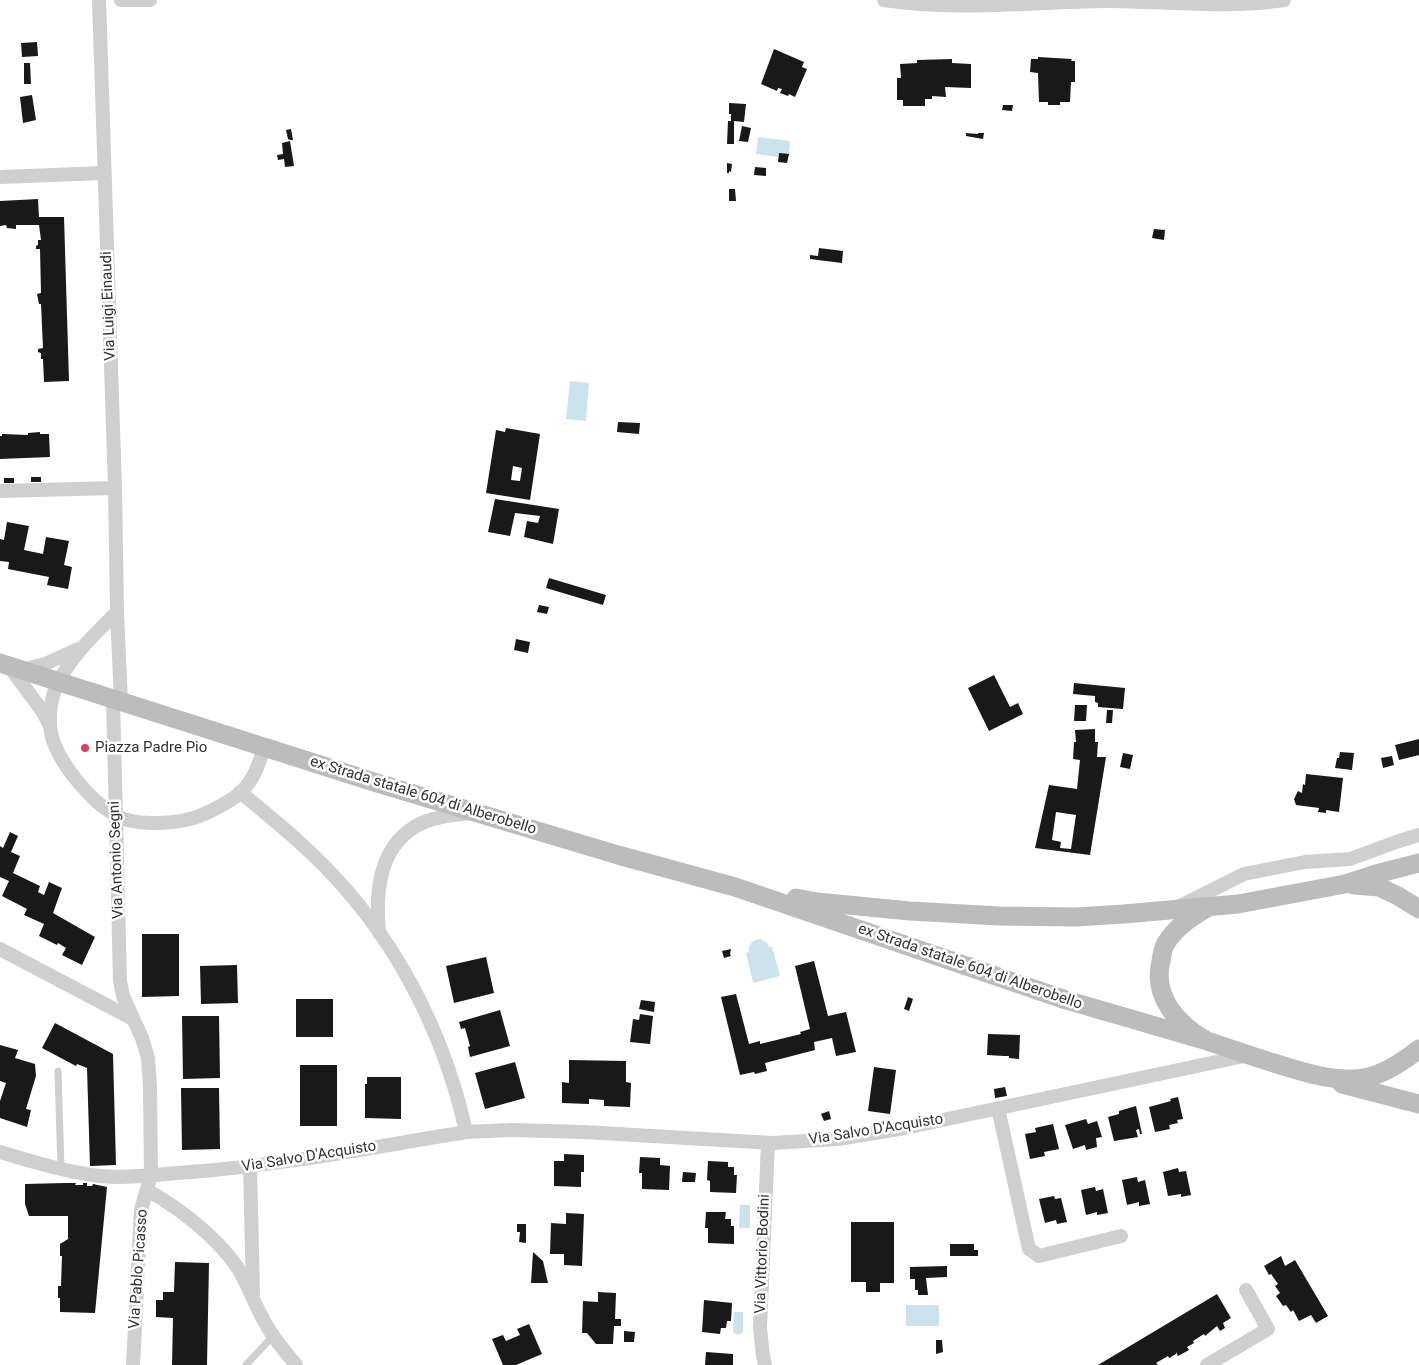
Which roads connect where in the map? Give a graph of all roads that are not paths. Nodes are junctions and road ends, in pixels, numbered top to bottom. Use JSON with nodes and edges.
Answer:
{"nodes":[{"id":1,"x":99,"y":0,"type":"edge"},
{"id":2,"x":121,"y":0,"type":"edge"},
{"id":3,"x":150,"y":0,"type":"edge"},
{"id":4,"x":884,"y":0,"type":"edge"},
{"id":5,"x":1284,"y":0,"type":"edge"},
{"id":6,"x":104,"y":173,"type":"junction"},
{"id":7,"x":0,"y":177,"type":"edge"},
{"id":8,"x":115,"y":488,"type":"junction"},
{"id":9,"x":0,"y":491,"type":"edge"},
{"id":10,"x":117,"y":612,"type":"junction"},
{"id":11,"x":81,"y":648,"type":"junction"},
{"id":12,"x":10,"y":666,"type":"edge"},
{"id":13,"x":58,"y":682,"type":"junction"},
{"id":14,"x":117,"y":700,"type":"junction"},
{"id":15,"x":51,"y":727,"type":"junction"},
{"id":16,"x":264,"y":747,"type":"junction"},
{"id":17,"x":240,"y":792,"type":"junction"},
{"id":18,"x":476,"y":812,"type":"junction"},
{"id":19,"x":115,"y":815,"type":"junction"},
{"id":20,"x":1419,"y":835,"type":"edge"},
{"id":21,"x":1419,"y":863,"type":"edge"},
{"id":22,"x":1345,"y":884,"type":"junction"},
{"id":23,"x":735,"y":887,"type":"junction"},
{"id":24,"x":1210,"y":907,"type":"junction"},
{"id":25,"x":1419,"y":909,"type":"edge"},
{"id":26,"x":1173,"y":910,"type":"junction"},
{"id":27,"x":379,"y":933,"type":"junction"},
{"id":28,"x":0,"y":949,"type":"edge"},
{"id":29,"x":133,"y":1019,"type":"junction"},
{"id":30,"x":1207,"y":1041,"type":"junction"},
{"id":31,"x":1419,"y":1049,"type":"edge"},
{"id":32,"x":1249,"y":1055,"type":"junction"},
{"id":33,"x":58,"y":1071,"type":"dead end"},
{"id":34,"x":1304,"y":1073,"type":"junction"},
{"id":35,"x":1419,"y":1104,"type":"edge"},
{"id":36,"x":998,"y":1108,"type":"junction"},
{"id":37,"x":466,"y":1132,"type":"junction"},
{"id":38,"x":768,"y":1143,"type":"junction"},
{"id":39,"x":0,"y":1152,"type":"edge"},
{"id":40,"x":250,"y":1167,"type":"junction"},
{"id":41,"x":61,"y":1169,"type":"junction"},
{"id":42,"x":151,"y":1175,"type":"junction"},
{"id":43,"x":147,"y":1190,"type":"junction"},
{"id":44,"x":1121,"y":1236,"type":"dead end"},
{"id":45,"x":1246,"y":1290,"type":"dead end"},
{"id":46,"x":253,"y":1298,"type":"junction"},
{"id":47,"x":273,"y":1336,"type":"junction"},
{"id":48,"x":133,"y":1365,"type":"edge"},
{"id":49,"x":246,"y":1365,"type":"edge"},
{"id":50,"x":296,"y":1365,"type":"edge"},
{"id":51,"x":765,"y":1365,"type":"edge"},
{"id":52,"x":1207,"y":1365,"type":"edge"}],
"edges":[{"from":1,"to":6,"type":"street","name":"Via Luigi Einaudi"},
{"from":2,"to":3,"type":"street"},
{"from":4,"to":5,"type":"street"},
{"from":6,"to":7,"type":"street"},
{"from":6,"to":8,"type":"street","name":"Via Luigi Einaudi"},
{"from":8,"to":9,"type":"street"},
{"from":8,"to":10,"type":"street","name":"Via Luigi Einaudi"},
{"from":10,"to":11,"type":"street"},
{"from":10,"to":14,"type":"street","name":"Via Luigi Einaudi"},
{"from":11,"to":12,"type":"street"},
{"from":11,"to":13,"type":"street"},
{"from":12,"to":13,"type":"main road","name":"ex Strada statale 604 di Alberobello"},
{"from":12,"to":15,"type":"street"},
{"from":13,"to":14,"type":"main road","name":"ex Strada statale 604 di Alberobello"},
{"from":13,"to":15,"type":"street"},
{"from":14,"to":16,"type":"main road","name":"ex Strada statale 604 di Alberobello"},
{"from":14,"to":19,"type":"street","name":"Via Antonio Segni"},
{"from":15,"to":19,"type":"street"},
{"from":16,"to":17,"type":"street"},
{"from":16,"to":18,"type":"main road","name":"ex Strada statale 604 di Alberobello"},
{"from":17,"to":19,"type":"street"},
{"from":17,"to":27,"type":"street"},
{"from":18,"to":23,"type":"main road","name":"ex Strada statale 604 di Alberobello"},
{"from":18,"to":27,"type":"street"},
{"from":19,"to":29,"type":"street","name":"Via Antonio Segni"},
{"from":20,"to":26,"type":"street"},
{"from":21,"to":22,"type":"main road","name":"ex Strada statale 604 di Alberobello"},
{"from":22,"to":24,"type":"main road","name":"ex Strada statale 604 di Alberobello"},
{"from":22,"to":25,"type":"main road"},
{"from":23,"to":26,"type":"main road","name":"ex Strada statale 604 di Alberobello"},
{"from":23,"to":30,"type":"main road","name":"ex Strada statale 604 di Alberobello"},
{"from":24,"to":26,"type":"main road","name":"ex Strada statale 604 di Alberobello"},
{"from":24,"to":30,"type":"main road"},
{"from":27,"to":37,"type":"street"},
{"from":28,"to":29,"type":"street"},
{"from":29,"to":42,"type":"street","name":"Via Antonio Segni"},
{"from":30,"to":32,"type":"main road"},
{"from":31,"to":34,"type":"main road"},
{"from":32,"to":34,"type":"main road"},
{"from":32,"to":36,"type":"street","name":"Via Salvo D'Acquisto"},
{"from":33,"to":41,"type":"lane"},
{"from":34,"to":35,"type":"main road"},
{"from":36,"to":38,"type":"street","name":"Via Salvo D'Acquisto"},
{"from":36,"to":44,"type":"street"},
{"from":37,"to":38,"type":"street","name":"Via Salvo D'Acquisto"},
{"from":37,"to":40,"type":"street","name":"Via Salvo D'Acquisto"},
{"from":38,"to":51,"type":"street","name":"Via Vittorio Bodini"},
{"from":39,"to":41,"type":"street","name":"Via Salvo D'Acquisto"},
{"from":40,"to":42,"type":"street","name":"Via Salvo D'Acquisto"},
{"from":40,"to":46,"type":"street"},
{"from":41,"to":42,"type":"street","name":"Via Salvo D'Acquisto"},
{"from":42,"to":43,"type":"street","name":"Via Pablo Picasso"},
{"from":43,"to":46,"type":"street"},
{"from":43,"to":48,"type":"street","name":"Via Pablo Picasso"},
{"from":45,"to":52,"type":"street"},
{"from":46,"to":47,"type":"street"},
{"from":47,"to":49,"type":"lane"},
{"from":47,"to":50,"type":"street"}]}
